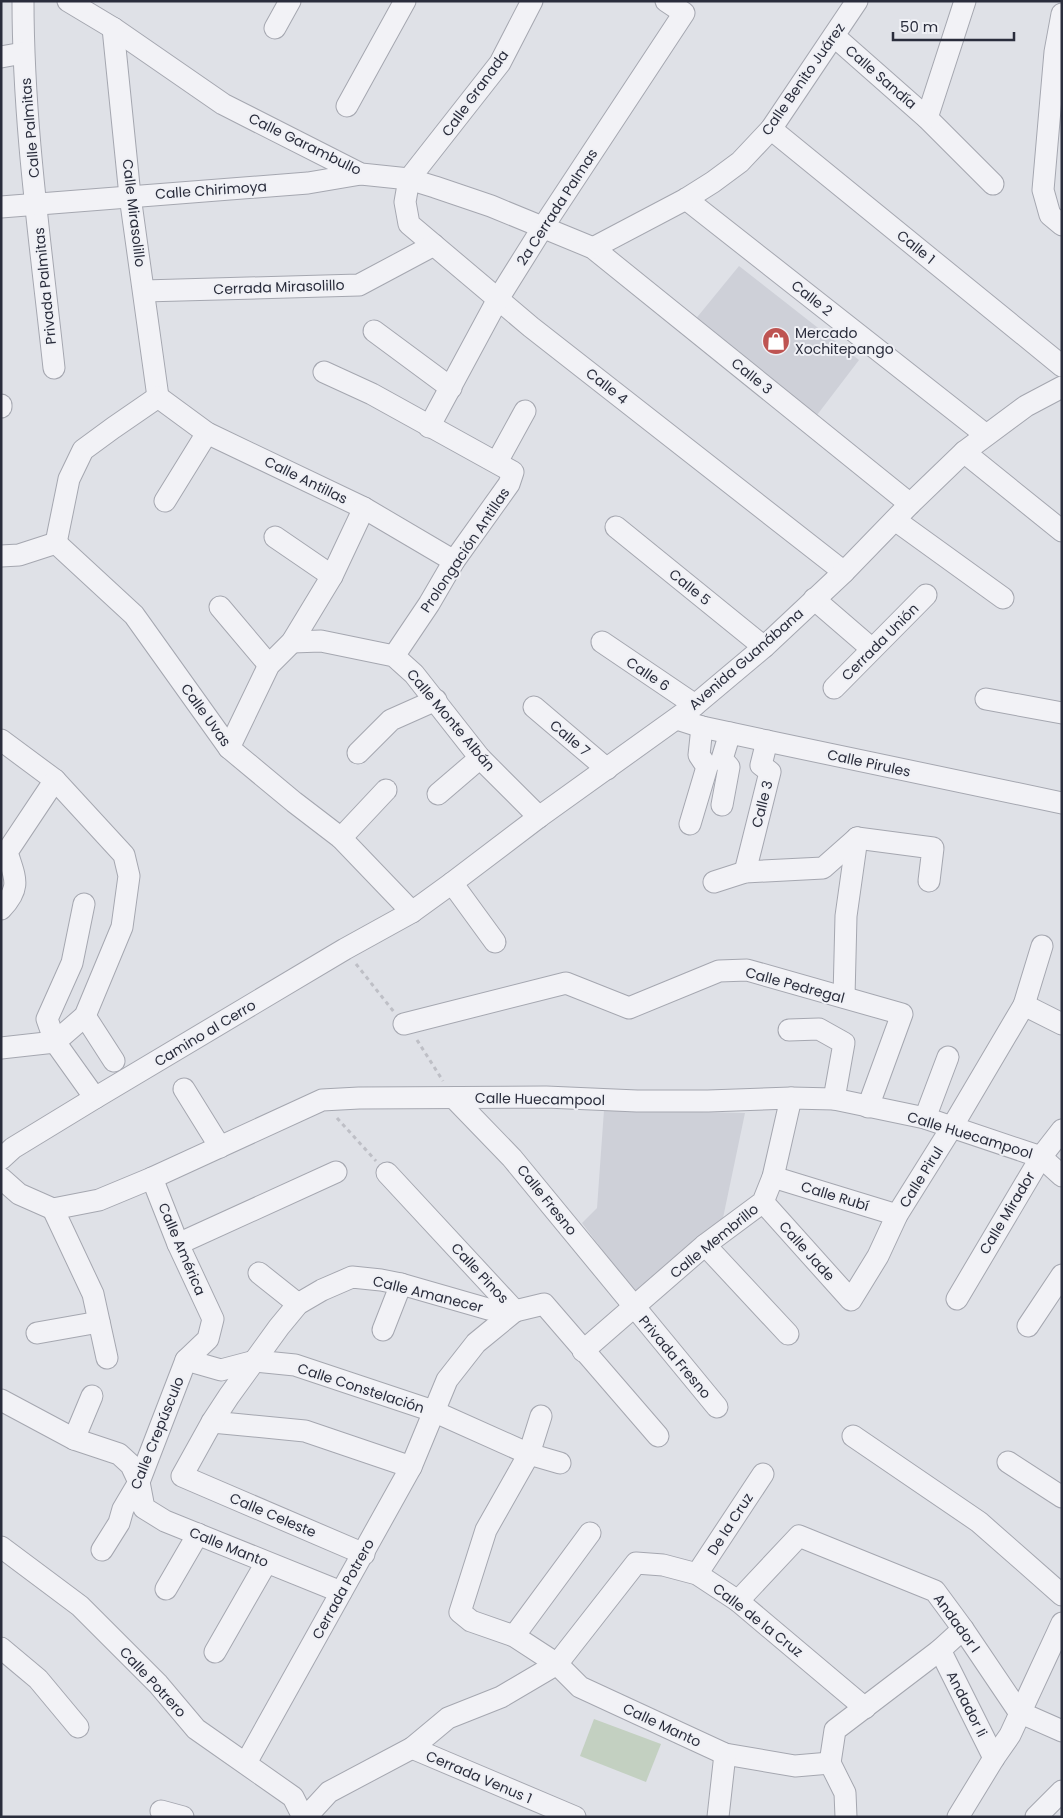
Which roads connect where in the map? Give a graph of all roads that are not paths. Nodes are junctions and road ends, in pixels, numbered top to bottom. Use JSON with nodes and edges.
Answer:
{"nodes":[{"id":1,"x":23,"y":1,"type":"edge"},
{"id":2,"x":68,"y":1,"type":"edge"},
{"id":3,"x":290,"y":1,"type":"edge"},
{"id":4,"x":405,"y":1,"type":"edge"},
{"id":5,"x":532,"y":1,"type":"edge"},
{"id":6,"x":666,"y":1,"type":"edge"},
{"id":7,"x":856,"y":1,"type":"edge"},
{"id":8,"x":965,"y":1,"type":"edge"},
{"id":9,"x":1062,"y":14,"type":"edge"},
{"id":10,"x":113,"y":28,"type":"junction"},
{"id":11,"x":275,"y":28,"type":"dead end"},
{"id":12,"x":834,"y":36,"type":"junction"},
{"id":13,"x":23,"y":53,"type":"junction"},
{"id":14,"x":1059,"y":53,"type":"edge"},
{"id":15,"x":1,"y":57,"type":"edge"},
{"id":16,"x":347,"y":106,"type":"dead end"},
{"id":17,"x":928,"y":118,"type":"junction"},
{"id":18,"x":771,"y":129,"type":"junction"},
{"id":19,"x":360,"y":174,"type":"junction"},
{"id":20,"x":409,"y":179,"type":"junction"},
{"id":21,"x":993,"y":184,"type":"dead end"},
{"id":22,"x":130,"y":196,"type":"junction"},
{"id":23,"x":686,"y":199,"type":"junction"},
{"id":24,"x":36,"y":204,"type":"junction"},
{"id":25,"x":1,"y":207,"type":"edge"},
{"id":26,"x":1062,"y":226,"type":"edge"},
{"id":27,"x":543,"y":227,"type":"junction"},
{"id":28,"x":434,"y":244,"type":"junction"},
{"id":29,"x":593,"y":248,"type":"junction"},
{"id":30,"x":144,"y":291,"type":"junction"},
{"id":31,"x":498,"y":299,"type":"junction"},
{"id":32,"x":374,"y":332,"type":"dead end"},
{"id":33,"x":1062,"y":366,"type":"edge"},
{"id":34,"x":54,"y":368,"type":"dead end"},
{"id":35,"x":324,"y":372,"type":"dead end"},
{"id":36,"x":1062,"y":386,"type":"edge"},
{"id":37,"x":451,"y":388,"type":"junction"},
{"id":38,"x":158,"y":397,"type":"junction"},
{"id":39,"x":525,"y":411,"type":"dead end"},
{"id":40,"x":429,"y":427,"type":"junction"},
{"id":41,"x":208,"y":433,"type":"junction"},
{"id":42,"x":986,"y":435,"type":"junction"},
{"id":43,"x":964,"y":452,"type":"junction"},
{"id":44,"x":497,"y":462,"type":"junction"},
{"id":45,"x":165,"y":501,"type":"dead end"},
{"id":46,"x":910,"y":504,"type":"junction"},
{"id":47,"x":364,"y":508,"type":"junction"},
{"id":48,"x":895,"y":520,"type":"junction"},
{"id":49,"x":616,"y":527,"type":"dead end"},
{"id":50,"x":1062,"y":531,"type":"edge"},
{"id":51,"x":275,"y":537,"type":"dead end"},
{"id":52,"x":56,"y":543,"type":"junction"},
{"id":53,"x":1,"y":556,"type":"edge"},
{"id":54,"x":454,"y":561,"type":"junction"},
{"id":55,"x":844,"y":572,"type":"junction"},
{"id":56,"x":332,"y":576,"type":"junction"},
{"id":57,"x":926,"y":595,"type":"dead end"},
{"id":58,"x":1003,"y":598,"type":"dead end"},
{"id":59,"x":814,"y":599,"type":"junction"},
{"id":60,"x":220,"y":607,"type":"dead end"},
{"id":61,"x":292,"y":642,"type":"junction"},
{"id":62,"x":602,"y":642,"type":"dead end"},
{"id":63,"x":764,"y":647,"type":"junction"},
{"id":64,"x":872,"y":649,"type":"junction"},
{"id":65,"x":394,"y":656,"type":"junction"},
{"id":66,"x":269,"y":665,"type":"junction"},
{"id":67,"x":834,"y":688,"type":"dead end"},
{"id":68,"x":986,"y":699,"type":"dead end"},
{"id":69,"x":436,"y":700,"type":"junction"},
{"id":70,"x":695,"y":705,"type":"junction"},
{"id":71,"x":534,"y":707,"type":"dead end"},
{"id":72,"x":1062,"y":713,"type":"edge"},
{"id":73,"x":677,"y":719,"type":"junction"},
{"id":74,"x":702,"y":727,"type":"junction"},
{"id":75,"x":730,"y":732,"type":"junction"},
{"id":76,"x":1,"y":740,"type":"edge"},
{"id":77,"x":767,"y":741,"type":"junction"},
{"id":78,"x":229,"y":748,"type":"junction"},
{"id":79,"x":358,"y":753,"type":"dead end"},
{"id":80,"x":480,"y":758,"type":"junction"},
{"id":81,"x":607,"y":769,"type":"junction"},
{"id":82,"x":55,"y":780,"type":"junction"},
{"id":83,"x":386,"y":790,"type":"dead end"},
{"id":84,"x":438,"y":794,"type":"dead end"},
{"id":85,"x":1062,"y":804,"type":"edge"},
{"id":86,"x":722,"y":805,"type":"dead end"},
{"id":87,"x":538,"y":817,"type":"junction"},
{"id":88,"x":690,"y":824,"type":"dead end"},
{"id":89,"x":341,"y":838,"type":"junction"},
{"id":90,"x":858,"y":838,"type":"junction"},
{"id":91,"x":4,"y":851,"type":"edge"},
{"id":92,"x":745,"y":872,"type":"junction"},
{"id":93,"x":929,"y":881,"type":"dead end"},
{"id":94,"x":714,"y":882,"type":"dead end"},
{"id":95,"x":452,"y":883,"type":"junction"},
{"id":96,"x":84,"y":904,"type":"dead end"},
{"id":97,"x":1,"y":910,"type":"edge"},
{"id":98,"x":412,"y":912,"type":"junction"},
{"id":99,"x":495,"y":942,"type":"dead end"},
{"id":100,"x":1042,"y":946,"type":"dead end"},
{"id":101,"x":844,"y":997,"type":"junction"},
{"id":102,"x":1024,"y":1005,"type":"junction"},
{"id":103,"x":85,"y":1016,"type":"junction"},
{"id":104,"x":404,"y":1024,"type":"dead end"},
{"id":105,"x":1062,"y":1024,"type":"edge"},
{"id":106,"x":788,"y":1030,"type":"dead end"},
{"id":107,"x":55,"y":1042,"type":"junction"},
{"id":108,"x":1,"y":1048,"type":"edge"},
{"id":109,"x":948,"y":1057,"type":"dead end"},
{"id":110,"x":114,"y":1061,"type":"dead end"},
{"id":111,"x":184,"y":1089,"type":"dead end"},
{"id":112,"x":95,"y":1098,"type":"junction"},
{"id":113,"x":454,"y":1098,"type":"junction"},
{"id":114,"x":791,"y":1098,"type":"junction"},
{"id":115,"x":834,"y":1099,"type":"junction"},
{"id":116,"x":868,"y":1107,"type":"junction"},
{"id":117,"x":925,"y":1118,"type":"junction"},
{"id":118,"x":952,"y":1127,"type":"junction"},
{"id":119,"x":1062,"y":1130,"type":"edge"},
{"id":120,"x":220,"y":1147,"type":"junction"},
{"id":121,"x":1041,"y":1157,"type":"junction"},
{"id":122,"x":1,"y":1159,"type":"edge"},
{"id":123,"x":336,"y":1172,"type":"dead end"},
{"id":124,"x":387,"y":1174,"type":"road end"},
{"id":125,"x":1062,"y":1176,"type":"edge"},
{"id":126,"x":773,"y":1177,"type":"junction"},
{"id":127,"x":1,"y":1178,"type":"edge"},
{"id":128,"x":152,"y":1178,"type":"junction"},
{"id":129,"x":762,"y":1202,"type":"junction"},
{"id":130,"x":54,"y":1209,"type":"junction"},
{"id":131,"x":897,"y":1215,"type":"junction"},
{"id":132,"x":178,"y":1244,"type":"junction"},
{"id":133,"x":706,"y":1245,"type":"junction"},
{"id":134,"x":259,"y":1273,"type":"dead end"},
{"id":135,"x":1062,"y":1275,"type":"edge"},
{"id":136,"x":401,"y":1284,"type":"junction"},
{"id":137,"x":957,"y":1299,"type":"dead end"},
{"id":138,"x":852,"y":1300,"type":"joint"},
{"id":139,"x":298,"y":1304,"type":"junction"},
{"id":140,"x":634,"y":1308,"type":"junction"},
{"id":141,"x":516,"y":1311,"type":"junction"},
{"id":142,"x":213,"y":1319,"type":"joint"},
{"id":143,"x":99,"y":1322,"type":"junction"},
{"id":144,"x":1028,"y":1326,"type":"dead end"},
{"id":145,"x":383,"y":1330,"type":"dead end"},
{"id":146,"x":37,"y":1333,"type":"dead end"},
{"id":147,"x":788,"y":1334,"type":"dead end"},
{"id":148,"x":583,"y":1351,"type":"junction"},
{"id":149,"x":107,"y":1358,"type":"dead end"},
{"id":150,"x":186,"y":1360,"type":"junction"},
{"id":151,"x":255,"y":1361,"type":"junction"},
{"id":152,"x":92,"y":1396,"type":"dead end"},
{"id":153,"x":1,"y":1400,"type":"edge"},
{"id":154,"x":717,"y":1407,"type":"dead end"},
{"id":155,"x":433,"y":1411,"type":"junction"},
{"id":156,"x":541,"y":1416,"type":"dead end"},
{"id":157,"x":212,"y":1422,"type":"junction"},
{"id":158,"x":658,"y":1436,"type":"dead end"},
{"id":159,"x":853,"y":1436,"type":"dead end"},
{"id":160,"x":74,"y":1439,"type":"junction"},
{"id":161,"x":529,"y":1454,"type":"junction"},
{"id":162,"x":1008,"y":1462,"type":"dead end"},
{"id":163,"x":560,"y":1463,"type":"dead end"},
{"id":164,"x":411,"y":1467,"type":"junction"},
{"id":165,"x":763,"y":1474,"type":"dead end"},
{"id":166,"x":182,"y":1476,"type":"joint"},
{"id":167,"x":139,"y":1482,"type":"junction"},
{"id":168,"x":1062,"y":1496,"type":"edge"},
{"id":169,"x":590,"y":1533,"type":"dead end"},
{"id":170,"x":198,"y":1534,"type":"junction"},
{"id":171,"x":1,"y":1546,"type":"edge"},
{"id":172,"x":102,"y":1550,"type":"dead end"},
{"id":173,"x":364,"y":1554,"type":"junction"},
{"id":174,"x":266,"y":1563,"type":"junction"},
{"id":175,"x":697,"y":1574,"type":"junction"},
{"id":176,"x":166,"y":1588,"type":"dead end"},
{"id":177,"x":341,"y":1592,"type":"junction"},
{"id":178,"x":1062,"y":1595,"type":"edge"},
{"id":179,"x":738,"y":1601,"type":"junction"},
{"id":180,"x":1062,"y":1623,"type":"edge"},
{"id":181,"x":963,"y":1629,"type":"junction"},
{"id":182,"x":514,"y":1636,"type":"junction"},
{"id":183,"x":1,"y":1648,"type":"edge"},
{"id":184,"x":940,"y":1650,"type":"junction"},
{"id":185,"x":215,"y":1652,"type":"dead end"},
{"id":186,"x":557,"y":1664,"type":"junction"},
{"id":187,"x":865,"y":1708,"type":"junction"},
{"id":188,"x":1020,"y":1712,"type":"junction"},
{"id":189,"x":78,"y":1727,"type":"dead end"},
{"id":190,"x":1062,"y":1731,"type":"edge"},
{"id":191,"x":412,"y":1748,"type":"junction"},
{"id":192,"x":725,"y":1754,"type":"junction"},
{"id":193,"x":994,"y":1758,"type":"junction"},
{"id":194,"x":246,"y":1763,"type":"junction"},
{"id":195,"x":830,"y":1763,"type":"junction"},
{"id":196,"x":1062,"y":1791,"type":"edge"},
{"id":197,"x":161,"y":1811,"type":"dead end"},
{"id":198,"x":183,"y":1817,"type":"edge"},
{"id":199,"x":305,"y":1817,"type":"edge"},
{"id":200,"x":575,"y":1817,"type":"edge"},
{"id":201,"x":718,"y":1817,"type":"edge"},
{"id":202,"x":846,"y":1817,"type":"edge"},
{"id":203,"x":958,"y":1817,"type":"edge"},
{"id":204,"x":1036,"y":1817,"type":"edge"}],
"edges":[{"from":1,"to":13,"type":"street","name":"Calle Palmitas"},
{"from":2,"to":10,"type":"street","name":"Calle Garambullo"},
{"from":3,"to":11,"type":"street"},
{"from":4,"to":16,"type":"street"},
{"from":5,"to":20,"type":"street","name":"Calle Granada"},
{"from":6,"to":27,"type":"street","name":"2a Cerrada Palmas"},
{"from":7,"to":12,"type":"street","name":"Calle Benito Juárez"},
{"from":8,"to":17,"type":"street"},
{"from":9,"to":14,"type":"street"},
{"from":10,"to":19,"type":"street","name":"Calle Garambullo"},
{"from":10,"to":22,"type":"street","name":"Calle Mirasolillo"},
{"from":12,"to":17,"type":"street","name":"Calle Sandía"},
{"from":12,"to":18,"type":"street","name":"Calle Benito Juárez"},
{"from":13,"to":15,"type":"street"},
{"from":13,"to":24,"type":"street","name":"Calle Palmitas"},
{"from":14,"to":26,"type":"street"},
{"from":17,"to":21,"type":"street","name":"Calle Sandía"},
{"from":18,"to":23,"type":"street","name":"Calle Benito Juárez"},
{"from":18,"to":33,"type":"street","name":"Calle 1"},
{"from":19,"to":20,"type":"street","name":"Calle Garambullo"},
{"from":19,"to":22,"type":"street","name":"Calle Chirimoya"},
{"from":20,"to":27,"type":"street","name":"Calle Garambullo"},
{"from":20,"to":28,"type":"street","name":"Calle 4"},
{"from":22,"to":24,"type":"street","name":"Calle Chirimoya"},
{"from":22,"to":30,"type":"street","name":"Calle Mirasolillo"},
{"from":23,"to":29,"type":"street","name":"Calle Benito Juárez"},
{"from":23,"to":42,"type":"street","name":"Calle 2"},
{"from":24,"to":25,"type":"street","name":"Calle Chirimoya"},
{"from":24,"to":34,"type":"street","name":"Privada Palmitas"},
{"from":27,"to":29,"type":"street","name":"Calle Garambullo"},
{"from":27,"to":31,"type":"street","name":"2a Cerrada Palmas"},
{"from":28,"to":30,"type":"street","name":"Cerrada Mirasolillo"},
{"from":28,"to":31,"type":"street","name":"Calle 4"},
{"from":29,"to":46,"type":"street","name":"Calle 3"},
{"from":30,"to":38,"type":"street","name":"Calle Mirasolillo"},
{"from":31,"to":37,"type":"street","name":"2a Cerrada Palmas"},
{"from":31,"to":55,"type":"street","name":"Calle 4"},
{"from":32,"to":37,"type":"street"},
{"from":35,"to":40,"type":"street","name":"Prolongación Antillas"},
{"from":36,"to":42,"type":"street","name":"Avenida Guanábana"},
{"from":37,"to":40,"type":"street","name":"2a Cerrada Palmas"},
{"from":38,"to":41,"type":"street","name":"Calle Antillas"},
{"from":38,"to":52,"type":"street"},
{"from":39,"to":44,"type":"street"},
{"from":40,"to":44,"type":"street","name":"Prolongación Antillas"},
{"from":41,"to":45,"type":"street"},
{"from":41,"to":47,"type":"street","name":"Calle Antillas"},
{"from":42,"to":43,"type":"street","name":"Avenida Guanábana"},
{"from":43,"to":46,"type":"street","name":"Avenida Guanábana"},
{"from":43,"to":50,"type":"street"},
{"from":44,"to":54,"type":"street","name":"Prolongación Antillas"},
{"from":46,"to":48,"type":"street","name":"Avenida Guanábana"},
{"from":47,"to":54,"type":"street","name":"Calle Antillas"},
{"from":47,"to":56,"type":"street"},
{"from":48,"to":55,"type":"street","name":"Avenida Guanábana"},
{"from":48,"to":58,"type":"street"},
{"from":49,"to":63,"type":"street","name":"Calle 5"},
{"from":51,"to":56,"type":"street"},
{"from":52,"to":53,"type":"street"},
{"from":52,"to":78,"type":"street","name":"Calle Uvas"},
{"from":54,"to":65,"type":"street","name":"Prolongación Antillas"},
{"from":55,"to":59,"type":"street","name":"Avenida Guanábana"},
{"from":56,"to":61,"type":"street"},
{"from":57,"to":64,"type":"street","name":"Cerrada Unión"},
{"from":59,"to":63,"type":"street","name":"Avenida Guanábana"},
{"from":59,"to":64,"type":"street"},
{"from":60,"to":66,"type":"street"},
{"from":61,"to":65,"type":"street"},
{"from":61,"to":66,"type":"street"},
{"from":62,"to":70,"type":"street","name":"Calle 6"},
{"from":63,"to":70,"type":"street","name":"Avenida Guanábana"},
{"from":64,"to":67,"type":"street","name":"Cerrada Unión"},
{"from":65,"to":69,"type":"street","name":"Calle Monte Albán"},
{"from":66,"to":78,"type":"street"},
{"from":68,"to":72,"type":"street"},
{"from":69,"to":79,"type":"street"},
{"from":69,"to":80,"type":"street","name":"Calle Monte Albán"},
{"from":70,"to":73,"type":"street","name":"Avenida Guanábana"},
{"from":71,"to":81,"type":"street","name":"Calle 7"},
{"from":73,"to":74,"type":"street","name":"Calle Pirules"},
{"from":73,"to":81,"type":"street","name":"Avenida Guanábana"},
{"from":74,"to":75,"type":"street","name":"Calle Pirules"},
{"from":74,"to":88,"type":"street"},
{"from":75,"to":77,"type":"street","name":"Calle Pirules"},
{"from":75,"to":86,"type":"street"},
{"from":76,"to":82,"type":"street"},
{"from":77,"to":85,"type":"street","name":"Calle Pirules"},
{"from":77,"to":92,"type":"street","name":"Calle 3"},
{"from":78,"to":89,"type":"street","name":"Calle Uvas"},
{"from":80,"to":84,"type":"street"},
{"from":80,"to":87,"type":"street","name":"Calle Monte Albán"},
{"from":81,"to":87,"type":"street","name":"Avenida Guanábana"},
{"from":82,"to":91,"type":"street"},
{"from":82,"to":103,"type":"street"},
{"from":83,"to":89,"type":"street"},
{"from":87,"to":95,"type":"street","name":"Avenida Guanábana"},
{"from":89,"to":98,"type":"street","name":"Calle Uvas"},
{"from":90,"to":92,"type":"street"},
{"from":90,"to":93,"type":"street"},
{"from":90,"to":101,"type":"street"},
{"from":91,"to":97,"type":"street"},
{"from":92,"to":94,"type":"street"},
{"from":95,"to":98,"type":"street","name":"Avenida Guanábana"},
{"from":95,"to":99,"type":"street"},
{"from":96,"to":107,"type":"street"},
{"from":98,"to":112,"type":"street","name":"Camino al Cerro"},
{"from":100,"to":102,"type":"street","name":"Calle Pirul"},
{"from":101,"to":104,"type":"street","name":"Calle Pedregal"},
{"from":101,"to":116,"type":"street","name":"Calle Pedregal"},
{"from":102,"to":105,"type":"street"},
{"from":102,"to":118,"type":"street","name":"Calle Pirul"},
{"from":103,"to":107,"type":"street"},
{"from":103,"to":110,"type":"street"},
{"from":106,"to":115,"type":"street"},
{"from":107,"to":108,"type":"street"},
{"from":107,"to":112,"type":"street"},
{"from":109,"to":117,"type":"street"},
{"from":111,"to":120,"type":"street"},
{"from":112,"to":122,"type":"street","name":"Camino al Cerro"},
{"from":113,"to":114,"type":"street","name":"Calle Huecampool"},
{"from":113,"to":120,"type":"street","name":"Calle Huecampool"},
{"from":113,"to":140,"type":"street","name":"Calle Fresno"},
{"from":114,"to":115,"type":"street","name":"Calle Huecampool"},
{"from":114,"to":126,"type":"street","name":"Calle Membrillo"},
{"from":115,"to":116,"type":"street","name":"Calle Huecampool"},
{"from":116,"to":117,"type":"street","name":"Calle Huecampool"},
{"from":117,"to":118,"type":"street","name":"Calle Huecampool"},
{"from":118,"to":121,"type":"street","name":"Calle Huecampool"},
{"from":118,"to":131,"type":"street","name":"Calle Pirul"},
{"from":119,"to":121,"type":"street","name":"Calle Mirador"},
{"from":120,"to":128,"type":"street","name":"Calle Huecampool"},
{"from":121,"to":125,"type":"street"},
{"from":121,"to":137,"type":"street","name":"Calle Mirador"},
{"from":123,"to":132,"type":"street"},
{"from":124,"to":141,"type":"street","name":"Calle Pinos"},
{"from":126,"to":129,"type":"street","name":"Calle Membrillo"},
{"from":126,"to":131,"type":"street","name":"Calle Rubí"},
{"from":127,"to":130,"type":"street"},
{"from":128,"to":130,"type":"street","name":"Calle Huecampool"},
{"from":128,"to":132,"type":"street","name":"Calle América"},
{"from":129,"to":133,"type":"street","name":"Calle Membrillo"},
{"from":129,"to":138,"type":"street","name":"Calle Jade"},
{"from":130,"to":143,"type":"street"},
{"from":131,"to":138,"type":"street","name":"Calle Pirul"},
{"from":132,"to":142,"type":"street","name":"Calle América"},
{"from":133,"to":140,"type":"street","name":"Calle Membrillo"},
{"from":133,"to":147,"type":"street"},
{"from":134,"to":139,"type":"street"},
{"from":135,"to":144,"type":"street"},
{"from":136,"to":139,"type":"street","name":"Calle Amanecer"},
{"from":136,"to":141,"type":"street","name":"Calle Amanecer"},
{"from":136,"to":145,"type":"street"},
{"from":139,"to":151,"type":"street","name":"Calle Amanecer"},
{"from":140,"to":148,"type":"street","name":"Calle Membrillo"},
{"from":140,"to":154,"type":"street","name":"Privada Fresno"},
{"from":141,"to":148,"type":"street","name":"Calle Pinos"},
{"from":141,"to":155,"type":"street","name":"Cerrada Potrero"},
{"from":142,"to":150,"type":"street","name":"Calle Crepúsculo"},
{"from":143,"to":146,"type":"street"},
{"from":143,"to":149,"type":"street"},
{"from":148,"to":158,"type":"street","name":"Calle Pinos"},
{"from":150,"to":151,"type":"street","name":"Calle Constelación"},
{"from":150,"to":167,"type":"street","name":"Calle Crepúsculo"},
{"from":151,"to":155,"type":"street","name":"Calle Constelación"},
{"from":151,"to":157,"type":"street","name":"Calle Amanecer"},
{"from":152,"to":160,"type":"street"},
{"from":153,"to":160,"type":"street"},
{"from":155,"to":161,"type":"street","name":"Calle Constelación"},
{"from":155,"to":164,"type":"street","name":"Cerrada Potrero"},
{"from":156,"to":161,"type":"street"},
{"from":157,"to":164,"type":"street"},
{"from":157,"to":166,"type":"street","name":"Calle Amanecer"},
{"from":159,"to":178,"type":"street"},
{"from":160,"to":167,"type":"street"},
{"from":161,"to":163,"type":"street","name":"Calle Constelación"},
{"from":161,"to":182,"type":"street","name":"Calle Manto"},
{"from":162,"to":168,"type":"street"},
{"from":164,"to":173,"type":"street","name":"Cerrada Potrero"},
{"from":165,"to":175,"type":"street","name":"De la Cruz"},
{"from":166,"to":173,"type":"street","name":"Calle Celeste"},
{"from":167,"to":170,"type":"street","name":"Calle Manto"},
{"from":167,"to":172,"type":"street","name":"Calle Crepúsculo"},
{"from":169,"to":182,"type":"street"},
{"from":170,"to":174,"type":"street","name":"Calle Manto"},
{"from":170,"to":176,"type":"street"},
{"from":171,"to":194,"type":"street","name":"Calle Potrero"},
{"from":173,"to":177,"type":"street","name":"Cerrada Potrero"},
{"from":174,"to":177,"type":"street","name":"Calle Manto"},
{"from":174,"to":185,"type":"street"},
{"from":175,"to":179,"type":"street","name":"Calle de la Cruz"},
{"from":175,"to":186,"type":"street","name":"Calle de la Cruz"},
{"from":177,"to":194,"type":"street","name":"Cerrada Potrero"},
{"from":179,"to":181,"type":"street","name":"Andador I"},
{"from":179,"to":187,"type":"street","name":"Calle de la Cruz"},
{"from":180,"to":188,"type":"street"},
{"from":181,"to":184,"type":"street"},
{"from":181,"to":188,"type":"street","name":"Andador I"},
{"from":182,"to":186,"type":"street","name":"Calle Manto"},
{"from":183,"to":189,"type":"street"},
{"from":184,"to":187,"type":"street"},
{"from":184,"to":193,"type":"street","name":"Andador Ii"},
{"from":186,"to":191,"type":"street"},
{"from":186,"to":192,"type":"street","name":"Calle Manto"},
{"from":187,"to":195,"type":"street"},
{"from":188,"to":190,"type":"street"},
{"from":188,"to":193,"type":"street"},
{"from":191,"to":199,"type":"street"},
{"from":191,"to":200,"type":"street","name":"Cerrada Venus 1"},
{"from":192,"to":195,"type":"street","name":"Calle Manto"},
{"from":192,"to":201,"type":"street"},
{"from":193,"to":203,"type":"street"},
{"from":194,"to":199,"type":"street","name":"Calle Potrero"},
{"from":195,"to":202,"type":"street"},
{"from":196,"to":204,"type":"street"},
{"from":197,"to":198,"type":"street"}]}
